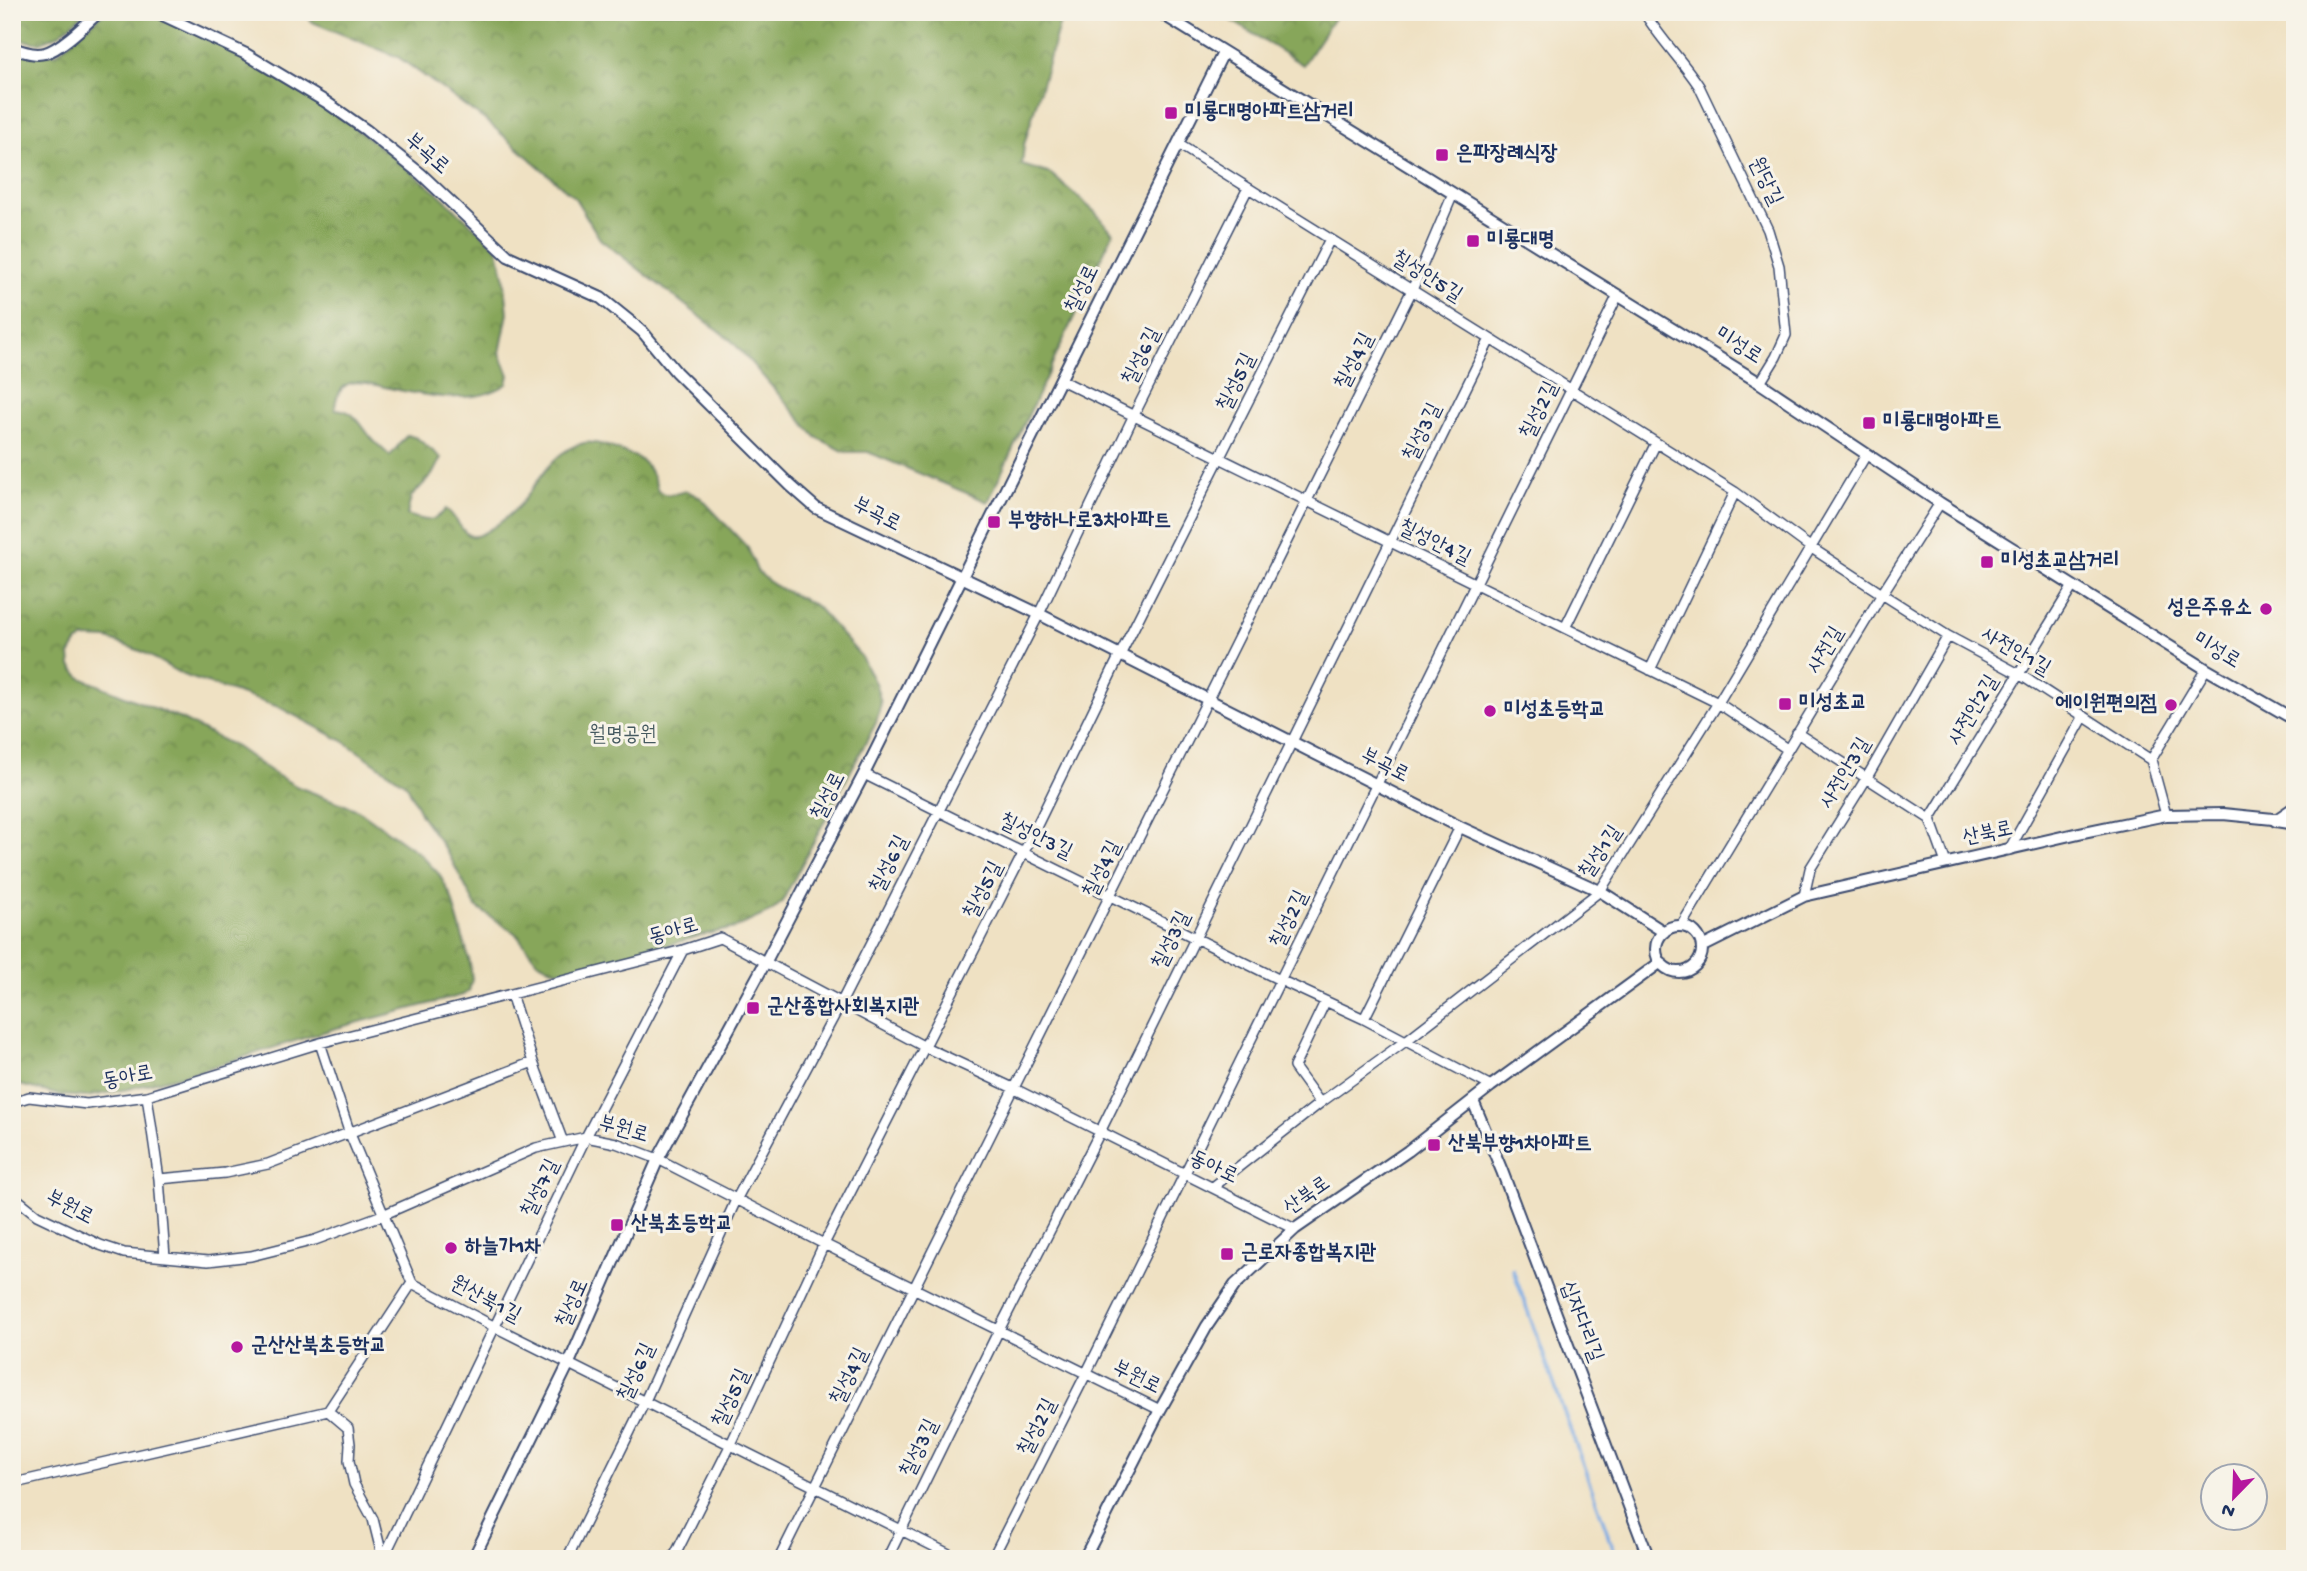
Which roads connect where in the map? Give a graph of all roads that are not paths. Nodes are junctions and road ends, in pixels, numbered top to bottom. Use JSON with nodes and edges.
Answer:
{"nodes":[{"id":1,"x":99,"y":12,"type":"edge"},
{"id":2,"x":156,"y":12,"type":"edge"},
{"id":3,"x":1159,"y":12,"type":"edge"},
{"id":4,"x":1644,"y":12,"type":"edge"},
{"id":5,"x":12,"y":48,"type":"edge"},
{"id":6,"x":1223,"y":53,"type":"junction"},
{"id":7,"x":1178,"y":144,"type":"junction"},
{"id":8,"x":1248,"y":188,"type":"junction"},
{"id":9,"x":1453,"y":194,"type":"junction"},
{"id":10,"x":1330,"y":239,"type":"junction"},
{"id":11,"x":1412,"y":290,"type":"junction"},
{"id":12,"x":1618,"y":295,"type":"junction"},
{"id":13,"x":1490,"y":339,"type":"junction"},
{"id":14,"x":1061,"y":380,"type":"junction"},
{"id":15,"x":1760,"y":383,"type":"junction"},
{"id":16,"x":1571,"y":390,"type":"junction"},
{"id":17,"x":1134,"y":415,"type":"junction"},
{"id":18,"x":1656,"y":443,"type":"junction"},
{"id":19,"x":1866,"y":455,"type":"junction"},
{"id":20,"x":1220,"y":458,"type":"junction"},
{"id":21,"x":1735,"y":492,"type":"junction"},
{"id":22,"x":1306,"y":500,"type":"junction"},
{"id":23,"x":1940,"y":503,"type":"junction"},
{"id":24,"x":1391,"y":542,"type":"junction"},
{"id":25,"x":1810,"y":547,"type":"junction"},
{"id":26,"x":962,"y":578,"type":"junction"},
{"id":27,"x":1476,"y":584,"type":"junction"},
{"id":28,"x":2073,"y":586,"type":"junction"},
{"id":29,"x":1882,"y":594,"type":"junction"},
{"id":30,"x":1039,"y":614,"type":"junction"},
{"id":31,"x":1565,"y":628,"type":"junction"},
{"id":32,"x":1948,"y":636,"type":"junction"},
{"id":33,"x":1120,"y":655,"type":"junction"},
{"id":34,"x":2206,"y":669,"type":"junction"},
{"id":35,"x":1650,"y":670,"type":"junction"},
{"id":36,"x":2019,"y":674,"type":"junction"},
{"id":37,"x":1207,"y":699,"type":"junction"},
{"id":38,"x":1718,"y":704,"type":"junction"},
{"id":39,"x":2084,"y":716,"type":"junction"},
{"id":40,"x":2295,"y":720,"type":"edge"},
{"id":41,"x":1797,"y":733,"type":"junction"},
{"id":42,"x":1293,"y":742,"type":"junction"},
{"id":43,"x":1787,"y":749,"type":"junction"},
{"id":44,"x":2151,"y":760,"type":"junction"},
{"id":45,"x":863,"y":774,"type":"junction"},
{"id":46,"x":1866,"y":779,"type":"junction"},
{"id":47,"x":1377,"y":785,"type":"junction"},
{"id":48,"x":2295,"y":807,"type":"edge"},
{"id":49,"x":939,"y":811,"type":"junction"},
{"id":50,"x":2166,"y":815,"type":"junction"},
{"id":51,"x":1930,"y":819,"type":"junction"},
{"id":52,"x":2276,"y":820,"type":"junction"},
{"id":53,"x":2295,"y":821,"type":"edge"},
{"id":54,"x":1460,"y":827,"type":"junction"},
{"id":55,"x":2008,"y":850,"type":"junction"},
{"id":56,"x":1024,"y":852,"type":"junction"},
{"id":57,"x":1946,"y":863,"type":"junction"},
{"id":58,"x":1600,"y":891,"type":"junction"},
{"id":59,"x":1112,"y":896,"type":"junction"},
{"id":60,"x":1804,"y":897,"type":"junction"},
{"id":61,"x":1681,"y":926,"type":"junction"},
{"id":62,"x":1664,"y":932,"type":"junction"},
{"id":63,"x":1194,"y":937,"type":"junction"},
{"id":64,"x":1702,"y":947,"type":"junction"},
{"id":65,"x":682,"y":950,"type":"junction"},
{"id":66,"x":766,"y":961,"type":"junction"},
{"id":67,"x":1661,"y":962,"type":"junction"},
{"id":68,"x":1280,"y":981,"type":"junction"},
{"id":69,"x":511,"y":995,"type":"junction"},
{"id":70,"x":1325,"y":1002,"type":"junction"},
{"id":71,"x":841,"y":1003,"type":"junction"},
{"id":72,"x":1364,"y":1019,"type":"junction"},
{"id":73,"x":1407,"y":1040,"type":"junction"},
{"id":74,"x":320,"y":1043,"type":"junction"},
{"id":75,"x":925,"y":1047,"type":"junction"},
{"id":76,"x":533,"y":1062,"type":"junction"},
{"id":77,"x":1491,"y":1086,"type":"junction"},
{"id":78,"x":1013,"y":1088,"type":"junction"},
{"id":79,"x":147,"y":1096,"type":"junction"},
{"id":80,"x":1473,"y":1101,"type":"junction"},
{"id":81,"x":12,"y":1102,"type":"edge"},
{"id":82,"x":1320,"y":1103,"type":"junction"},
{"id":83,"x":1100,"y":1132,"type":"junction"},
{"id":84,"x":350,"y":1134,"type":"junction"},
{"id":85,"x":586,"y":1138,"type":"junction"},
{"id":86,"x":563,"y":1142,"type":"junction"},
{"id":87,"x":658,"y":1159,"type":"junction"},
{"id":88,"x":1184,"y":1174,"type":"junction"},
{"id":89,"x":159,"y":1179,"type":"junction"},
{"id":90,"x":1213,"y":1187,"type":"junction"},
{"id":91,"x":12,"y":1195,"type":"edge"},
{"id":92,"x":736,"y":1200,"type":"junction"},
{"id":93,"x":385,"y":1214,"type":"junction"},
{"id":94,"x":1295,"y":1229,"type":"junction"},
{"id":95,"x":824,"y":1244,"type":"junction"},
{"id":96,"x":165,"y":1257,"type":"junction"},
{"id":97,"x":412,"y":1283,"type":"junction"},
{"id":98,"x":914,"y":1289,"type":"junction"},
{"id":99,"x":495,"y":1327,"type":"junction"},
{"id":100,"x":999,"y":1330,"type":"junction"},
{"id":101,"x":569,"y":1363,"type":"junction"},
{"id":102,"x":1086,"y":1374,"type":"junction"},
{"id":103,"x":645,"y":1401,"type":"junction"},
{"id":104,"x":1160,"y":1410,"type":"junction"},
{"id":105,"x":328,"y":1411,"type":"junction"},
{"id":106,"x":731,"y":1444,"type":"junction"},
{"id":107,"x":12,"y":1479,"type":"edge"},
{"id":108,"x":815,"y":1487,"type":"junction"},
{"id":109,"x":901,"y":1529,"type":"junction"},
{"id":110,"x":383,"y":1559,"type":"edge"},
{"id":111,"x":473,"y":1559,"type":"edge"},
{"id":112,"x":567,"y":1559,"type":"edge"},
{"id":113,"x":673,"y":1559,"type":"edge"},
{"id":114,"x":779,"y":1559,"type":"edge"},
{"id":115,"x":887,"y":1559,"type":"edge"},
{"id":116,"x":959,"y":1559,"type":"edge"},
{"id":117,"x":992,"y":1559,"type":"edge"},
{"id":118,"x":1084,"y":1559,"type":"edge"},
{"id":119,"x":1649,"y":1559,"type":"edge"}],
"edges":[{"from":1,"to":5,"type":"street"},
{"from":2,"to":26,"type":"street","name":"부곡로"},
{"from":3,"to":6,"type":"street","name":"미성로"},
{"from":4,"to":15,"type":"street","name":"원당길"},
{"from":6,"to":7,"type":"street","name":"칠성로"},
{"from":6,"to":9,"type":"street","name":"미성로"},
{"from":7,"to":8,"type":"street","name":"칠성안5길"},
{"from":7,"to":14,"type":"street","name":"칠성로"},
{"from":8,"to":10,"type":"street","name":"칠성안5길"},
{"from":8,"to":17,"type":"street","name":"칠성6길"},
{"from":9,"to":11,"type":"street","name":"칠성4길"},
{"from":9,"to":12,"type":"street","name":"미성로"},
{"from":10,"to":11,"type":"street","name":"칠성안5길"},
{"from":10,"to":20,"type":"street","name":"칠성5길"},
{"from":11,"to":13,"type":"street","name":"칠성안5길"},
{"from":11,"to":22,"type":"street","name":"칠성4길"},
{"from":12,"to":15,"type":"street","name":"미성로"},
{"from":12,"to":16,"type":"street","name":"칠성2길"},
{"from":13,"to":16,"type":"street","name":"칠성안5길"},
{"from":13,"to":24,"type":"street","name":"칠성3길"},
{"from":14,"to":17,"type":"street","name":"칠성안4길"},
{"from":14,"to":26,"type":"street","name":"칠성로"},
{"from":15,"to":19,"type":"street","name":"미성로"},
{"from":16,"to":18,"type":"street","name":"칠성안5길"},
{"from":16,"to":27,"type":"street","name":"칠성2길"},
{"from":17,"to":20,"type":"street","name":"칠성안4길"},
{"from":17,"to":30,"type":"street","name":"칠성6길"},
{"from":18,"to":21,"type":"street","name":"칠성안5길"},
{"from":18,"to":31,"type":"street"},
{"from":19,"to":23,"type":"street","name":"미성로"},
{"from":19,"to":25,"type":"street","name":"칠성1길"},
{"from":20,"to":22,"type":"street","name":"칠성안4길"},
{"from":20,"to":33,"type":"street","name":"칠성5길"},
{"from":21,"to":25,"type":"street","name":"칠성안5길"},
{"from":21,"to":35,"type":"street"},
{"from":22,"to":24,"type":"street","name":"칠성안4길"},
{"from":22,"to":37,"type":"street","name":"칠성4길"},
{"from":23,"to":28,"type":"street","name":"미성로"},
{"from":23,"to":29,"type":"street","name":"사전길"},
{"from":24,"to":27,"type":"street","name":"칠성안4길"},
{"from":24,"to":42,"type":"street","name":"칠성3길"},
{"from":25,"to":29,"type":"street","name":"사전안1길"},
{"from":25,"to":38,"type":"street","name":"칠성1길"},
{"from":26,"to":30,"type":"street","name":"부곡로"},
{"from":26,"to":45,"type":"street","name":"칠성로"},
{"from":27,"to":31,"type":"street","name":"칠성안4길"},
{"from":27,"to":47,"type":"street","name":"칠성2길"},
{"from":28,"to":34,"type":"street","name":"미성로"},
{"from":28,"to":36,"type":"street","name":"사전안2길"},
{"from":29,"to":32,"type":"street","name":"사전안1길"},
{"from":29,"to":41,"type":"street","name":"사전길"},
{"from":30,"to":33,"type":"street","name":"부곡로"},
{"from":30,"to":49,"type":"street","name":"칠성6길"},
{"from":31,"to":35,"type":"street","name":"칠성안4길"},
{"from":32,"to":36,"type":"street","name":"사전안1길"},
{"from":32,"to":46,"type":"street","name":"사전안3길"},
{"from":33,"to":37,"type":"street","name":"부곡로"},
{"from":33,"to":56,"type":"street","name":"칠성5길"},
{"from":34,"to":40,"type":"street","name":"미성로"},
{"from":34,"to":44,"type":"street"},
{"from":35,"to":38,"type":"street","name":"칠성안4길"},
{"from":36,"to":39,"type":"street","name":"사전안1길"},
{"from":36,"to":51,"type":"street","name":"사전안2길"},
{"from":37,"to":42,"type":"street","name":"부곡로"},
{"from":37,"to":59,"type":"street","name":"칠성4길"},
{"from":38,"to":43,"type":"street","name":"칠성안4길"},
{"from":38,"to":58,"type":"street","name":"칠성1길"},
{"from":39,"to":44,"type":"street","name":"사전안1길"},
{"from":39,"to":55,"type":"street"},
{"from":41,"to":43,"type":"street","name":"사전길"},
{"from":41,"to":46,"type":"street"},
{"from":42,"to":47,"type":"street","name":"부곡로"},
{"from":42,"to":63,"type":"street","name":"칠성3길"},
{"from":43,"to":61,"type":"street","name":"사전길"},
{"from":44,"to":50,"type":"street"},
{"from":45,"to":49,"type":"street","name":"칠성안3길"},
{"from":45,"to":66,"type":"street","name":"칠성로"},
{"from":46,"to":51,"type":"street"},
{"from":46,"to":60,"type":"street","name":"사전안3길"},
{"from":47,"to":54,"type":"street","name":"부곡로"},
{"from":47,"to":68,"type":"street","name":"칠성2길"},
{"from":48,"to":52,"type":"street"},
{"from":49,"to":56,"type":"street","name":"칠성안3길"},
{"from":49,"to":71,"type":"street","name":"칠성6길"},
{"from":50,"to":52,"type":"street","name":"산북로"},
{"from":50,"to":55,"type":"street","name":"산북로"},
{"from":51,"to":57,"type":"street"},
{"from":52,"to":53,"type":"main road"},
{"from":54,"to":58,"type":"street","name":"부곡로"},
{"from":54,"to":72,"type":"street"},
{"from":55,"to":57,"type":"street","name":"산북로"},
{"from":56,"to":59,"type":"street","name":"칠성안3길"},
{"from":56,"to":75,"type":"street","name":"칠성5길"},
{"from":57,"to":60,"type":"street","name":"산북로"},
{"from":58,"to":62,"type":"street","name":"부곡로"},
{"from":58,"to":73,"type":"street","name":"칠성1길"},
{"from":59,"to":63,"type":"street","name":"칠성안3길"},
{"from":59,"to":78,"type":"street","name":"칠성4길"},
{"from":60,"to":64,"type":"street","name":"산북로"},
{"from":61,"to":62,"type":"street"},
{"from":61,"to":64,"type":"street"},
{"from":62,"to":67,"type":"street"},
{"from":63,"to":68,"type":"street","name":"칠성안3길"},
{"from":63,"to":83,"type":"street","name":"칠성3길"},
{"from":64,"to":67,"type":"street"},
{"from":65,"to":66,"type":"street","name":"동아로"},
{"from":65,"to":69,"type":"street","name":"동아로"},
{"from":65,"to":85,"type":"street","name":"칠성7길"},
{"from":66,"to":71,"type":"street","name":"동아로"},
{"from":66,"to":87,"type":"street","name":"칠성로"},
{"from":67,"to":77,"type":"street","name":"산북로"},
{"from":68,"to":70,"type":"street","name":"칠성안3길"},
{"from":68,"to":88,"type":"street","name":"칠성2길"},
{"from":69,"to":74,"type":"street","name":"동아로"},
{"from":69,"to":76,"type":"street"},
{"from":70,"to":72,"type":"street","name":"칠성안3길"},
{"from":70,"to":82,"type":"street"},
{"from":71,"to":75,"type":"street","name":"동아로"},
{"from":71,"to":92,"type":"street","name":"칠성6길"},
{"from":72,"to":73,"type":"street","name":"칠성안3길"},
{"from":73,"to":77,"type":"street","name":"칠성안3길"},
{"from":73,"to":82,"type":"street","name":"칠성1길"},
{"from":74,"to":79,"type":"street","name":"동아로"},
{"from":74,"to":84,"type":"street"},
{"from":75,"to":78,"type":"street","name":"동아로"},
{"from":75,"to":95,"type":"street","name":"칠성5길"},
{"from":76,"to":84,"type":"street"},
{"from":76,"to":86,"type":"street"},
{"from":77,"to":80,"type":"street","name":"산북로"},
{"from":78,"to":83,"type":"street","name":"동아로"},
{"from":78,"to":98,"type":"street","name":"칠성4길"},
{"from":79,"to":81,"type":"street","name":"동아로"},
{"from":79,"to":89,"type":"street"},
{"from":80,"to":94,"type":"street","name":"산북로"},
{"from":80,"to":119,"type":"street","name":"십자다리길"},
{"from":82,"to":90,"type":"street","name":"칠성1길"},
{"from":83,"to":88,"type":"street","name":"동아로"},
{"from":83,"to":100,"type":"street","name":"칠성3길"},
{"from":84,"to":89,"type":"street"},
{"from":84,"to":93,"type":"street"},
{"from":85,"to":86,"type":"street","name":"부원로"},
{"from":85,"to":87,"type":"street","name":"부원로"},
{"from":85,"to":99,"type":"street","name":"칠성7길"},
{"from":86,"to":93,"type":"street","name":"부원로"},
{"from":87,"to":92,"type":"street","name":"부원로"},
{"from":87,"to":101,"type":"street","name":"칠성로"},
{"from":88,"to":90,"type":"street","name":"동아로"},
{"from":88,"to":102,"type":"street","name":"칠성2길"},
{"from":89,"to":96,"type":"street"},
{"from":90,"to":94,"type":"street","name":"동아로"},
{"from":91,"to":96,"type":"street","name":"부원로"},
{"from":92,"to":95,"type":"street","name":"부원로"},
{"from":92,"to":103,"type":"street","name":"칠성6길"},
{"from":93,"to":96,"type":"street","name":"부원로"},
{"from":93,"to":97,"type":"street"},
{"from":94,"to":104,"type":"street","name":"산북로"},
{"from":95,"to":98,"type":"street","name":"부원로"},
{"from":95,"to":106,"type":"street","name":"칠성5길"},
{"from":97,"to":99,"type":"street","name":"원산북1길"},
{"from":97,"to":105,"type":"street"},
{"from":98,"to":100,"type":"street","name":"부원로"},
{"from":98,"to":108,"type":"street","name":"칠성4길"},
{"from":99,"to":101,"type":"street","name":"원산북1길"},
{"from":99,"to":110,"type":"street","name":"칠성7길"},
{"from":100,"to":102,"type":"street","name":"부원로"},
{"from":100,"to":109,"type":"street","name":"칠성3길"},
{"from":101,"to":103,"type":"street","name":"원산북1길"},
{"from":101,"to":111,"type":"street","name":"칠성로"},
{"from":102,"to":104,"type":"street","name":"부원로"},
{"from":102,"to":117,"type":"street","name":"칠성2길"},
{"from":103,"to":106,"type":"street","name":"원산북1길"},
{"from":103,"to":112,"type":"street","name":"칠성6길"},
{"from":104,"to":118,"type":"street","name":"산북로"},
{"from":105,"to":107,"type":"street"},
{"from":105,"to":110,"type":"street"},
{"from":106,"to":108,"type":"street","name":"원산북1길"},
{"from":106,"to":113,"type":"street","name":"칠성5길"},
{"from":108,"to":109,"type":"street","name":"원산북1길"},
{"from":108,"to":114,"type":"street","name":"칠성4길"},
{"from":109,"to":115,"type":"street","name":"칠성3길"},
{"from":109,"to":116,"type":"street","name":"원산북1길"}]}
